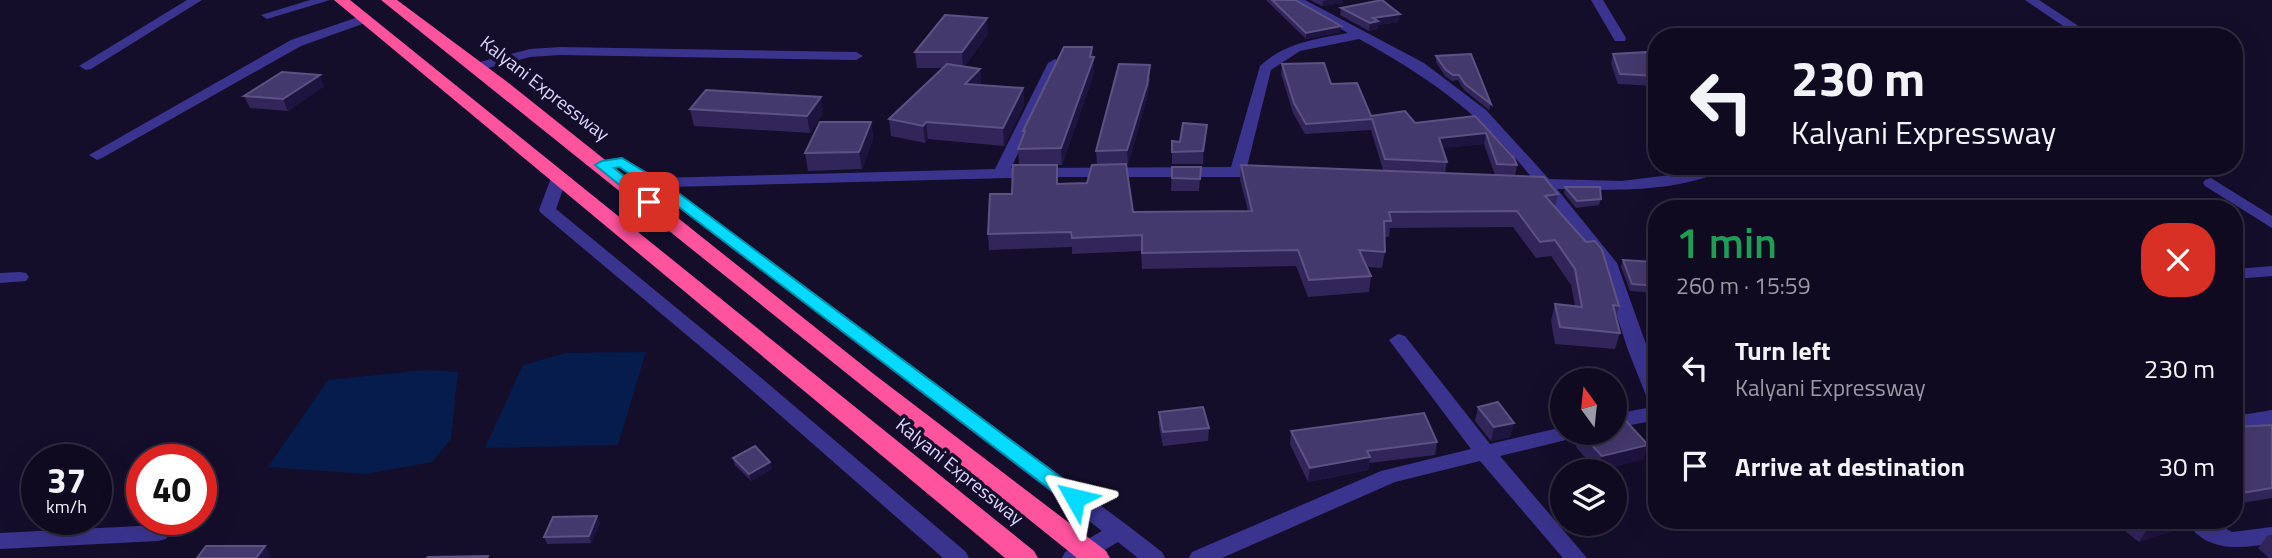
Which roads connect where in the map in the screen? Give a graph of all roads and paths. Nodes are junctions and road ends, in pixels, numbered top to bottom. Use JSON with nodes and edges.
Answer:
{"nodes":[{"id":1,"x":196,"y":0,"type":"edge"},
{"id":2,"x":324,"y":0,"type":"edge"},
{"id":3,"x":341,"y":0,"type":"edge"},
{"id":4,"x":388,"y":0,"type":"edge"},
{"id":5,"x":1296,"y":0,"type":"edge"},
{"id":6,"x":1597,"y":0,"type":"edge"},
{"id":7,"x":2031,"y":0,"type":"edge"},
{"id":8,"x":1342,"y":8,"type":"edge"},
{"id":9,"x":1319,"y":13,"type":"junction"},
{"id":10,"x":267,"y":15,"type":"dead end"},
{"id":11,"x":364,"y":19,"type":"junction"},
{"id":12,"x":2075,"y":28,"type":"edge"},
{"id":13,"x":1359,"y":35,"type":"junction"},
{"id":14,"x":1620,"y":38,"type":"dead end"},
{"id":15,"x":856,"y":56,"type":"dead end"},
{"id":16,"x":1055,"y":63,"type":"edge"},
{"id":17,"x":86,"y":66,"type":"dead end"},
{"id":18,"x":477,"y":67,"type":"junction"},
{"id":19,"x":97,"y":155,"type":"dead end"},
{"id":20,"x":602,"y":165,"type":"junction"},
{"id":21,"x":1238,"y":171,"type":"junction"},
{"id":22,"x":1277,"y":172,"type":"edge"},
{"id":23,"x":1001,"y":173,"type":"junction"},
{"id":24,"x":1704,"y":175,"type":"edge"},
{"id":25,"x":559,"y":178,"type":"junction"},
{"id":26,"x":1516,"y":182,"type":"edge"},
{"id":27,"x":655,"y":183,"type":"junction"},
{"id":28,"x":2211,"y":183,"type":"dead end"},
{"id":29,"x":1544,"y":184,"type":"junction"},
{"id":30,"x":2237,"y":200,"type":"edge"},
{"id":31,"x":2243,"y":204,"type":"edge"},
{"id":32,"x":2272,"y":223,"type":"edge"},
{"id":33,"x":2272,"y":271,"type":"edge"},
{"id":34,"x":2243,"y":273,"type":"edge"},
{"id":35,"x":20,"y":277,"type":"dead end"},
{"id":36,"x":0,"y":278,"type":"edge"},
{"id":37,"x":1398,"y":340,"type":"dead end"},
{"id":38,"x":1648,"y":376,"type":"edge"},
{"id":39,"x":1648,"y":415,"type":"edge"},
{"id":40,"x":2272,"y":417,"type":"edge"},
{"id":41,"x":1628,"y":419,"type":"edge"},
{"id":42,"x":2243,"y":422,"type":"edge"},
{"id":43,"x":1550,"y":437,"type":"edge"},
{"id":44,"x":1485,"y":453,"type":"junction"},
{"id":45,"x":2209,"y":529,"type":"edge"},
{"id":46,"x":1119,"y":531,"type":"junction"},
{"id":47,"x":126,"y":535,"type":"edge"},
{"id":48,"x":2272,"y":536,"type":"edge"},
{"id":49,"x":0,"y":541,"type":"edge"},
{"id":50,"x":1021,"y":555,"type":"edge"},
{"id":51,"x":958,"y":558,"type":"edge"},
{"id":52,"x":1073,"y":558,"type":"edge"},
{"id":53,"x":1096,"y":558,"type":"edge"},
{"id":54,"x":1154,"y":558,"type":"edge"},
{"id":55,"x":1200,"y":558,"type":"edge"},
{"id":56,"x":1576,"y":558,"type":"edge"}],
"edges":[{"from":1,"to":17,"type":"street"},
{"from":2,"to":10,"type":"street"},
{"from":3,"to":11,"type":"highway","name":"Kalyani Expressway"},
{"from":4,"to":18,"type":"highway","name":"Kalyani Expressway"},
{"from":5,"to":9,"type":"street"},
{"from":6,"to":14,"type":"street"},
{"from":7,"to":12,"type":"street"},
{"from":8,"to":9,"type":"street"},
{"from":9,"to":13,"type":"street"},
{"from":11,"to":19,"type":"street"},
{"from":11,"to":25,"type":"highway","name":"Kalyani Expressway"},
{"from":13,"to":21,"type":"street"},
{"from":13,"to":29,"type":"street"},
{"from":15,"to":18,"type":"street"},
{"from":16,"to":23,"type":"street"},
{"from":18,"to":20,"type":"highway","name":"Kalyani Expressway"},
{"from":20,"to":27,"type":"street"},
{"from":20,"to":53,"type":"highway","name":"Kalyani Expressway"},
{"from":21,"to":22,"type":"street"},
{"from":21,"to":23,"type":"street"},
{"from":23,"to":27,"type":"street"},
{"from":24,"to":29,"type":"street"},
{"from":25,"to":50,"type":"highway","name":"Kalyani Expressway"},
{"from":25,"to":51,"type":"street"},
{"from":26,"to":29,"type":"street"},
{"from":27,"to":46,"type":"street"},
{"from":28,"to":30,"type":"street"},
{"from":29,"to":38,"type":"street"},
{"from":31,"to":32,"type":"street"},
{"from":33,"to":34,"type":"street"},
{"from":35,"to":36,"type":"street"},
{"from":37,"to":44,"type":"street"},
{"from":39,"to":41,"type":"street"},
{"from":40,"to":42,"type":"street"},
{"from":43,"to":44,"type":"street"},
{"from":44,"to":55,"type":"street"},
{"from":44,"to":56,"type":"street"},
{"from":45,"to":48,"type":"street"},
{"from":46,"to":52,"type":"street"},
{"from":46,"to":54,"type":"street"},
{"from":47,"to":49,"type":"street"}]}
